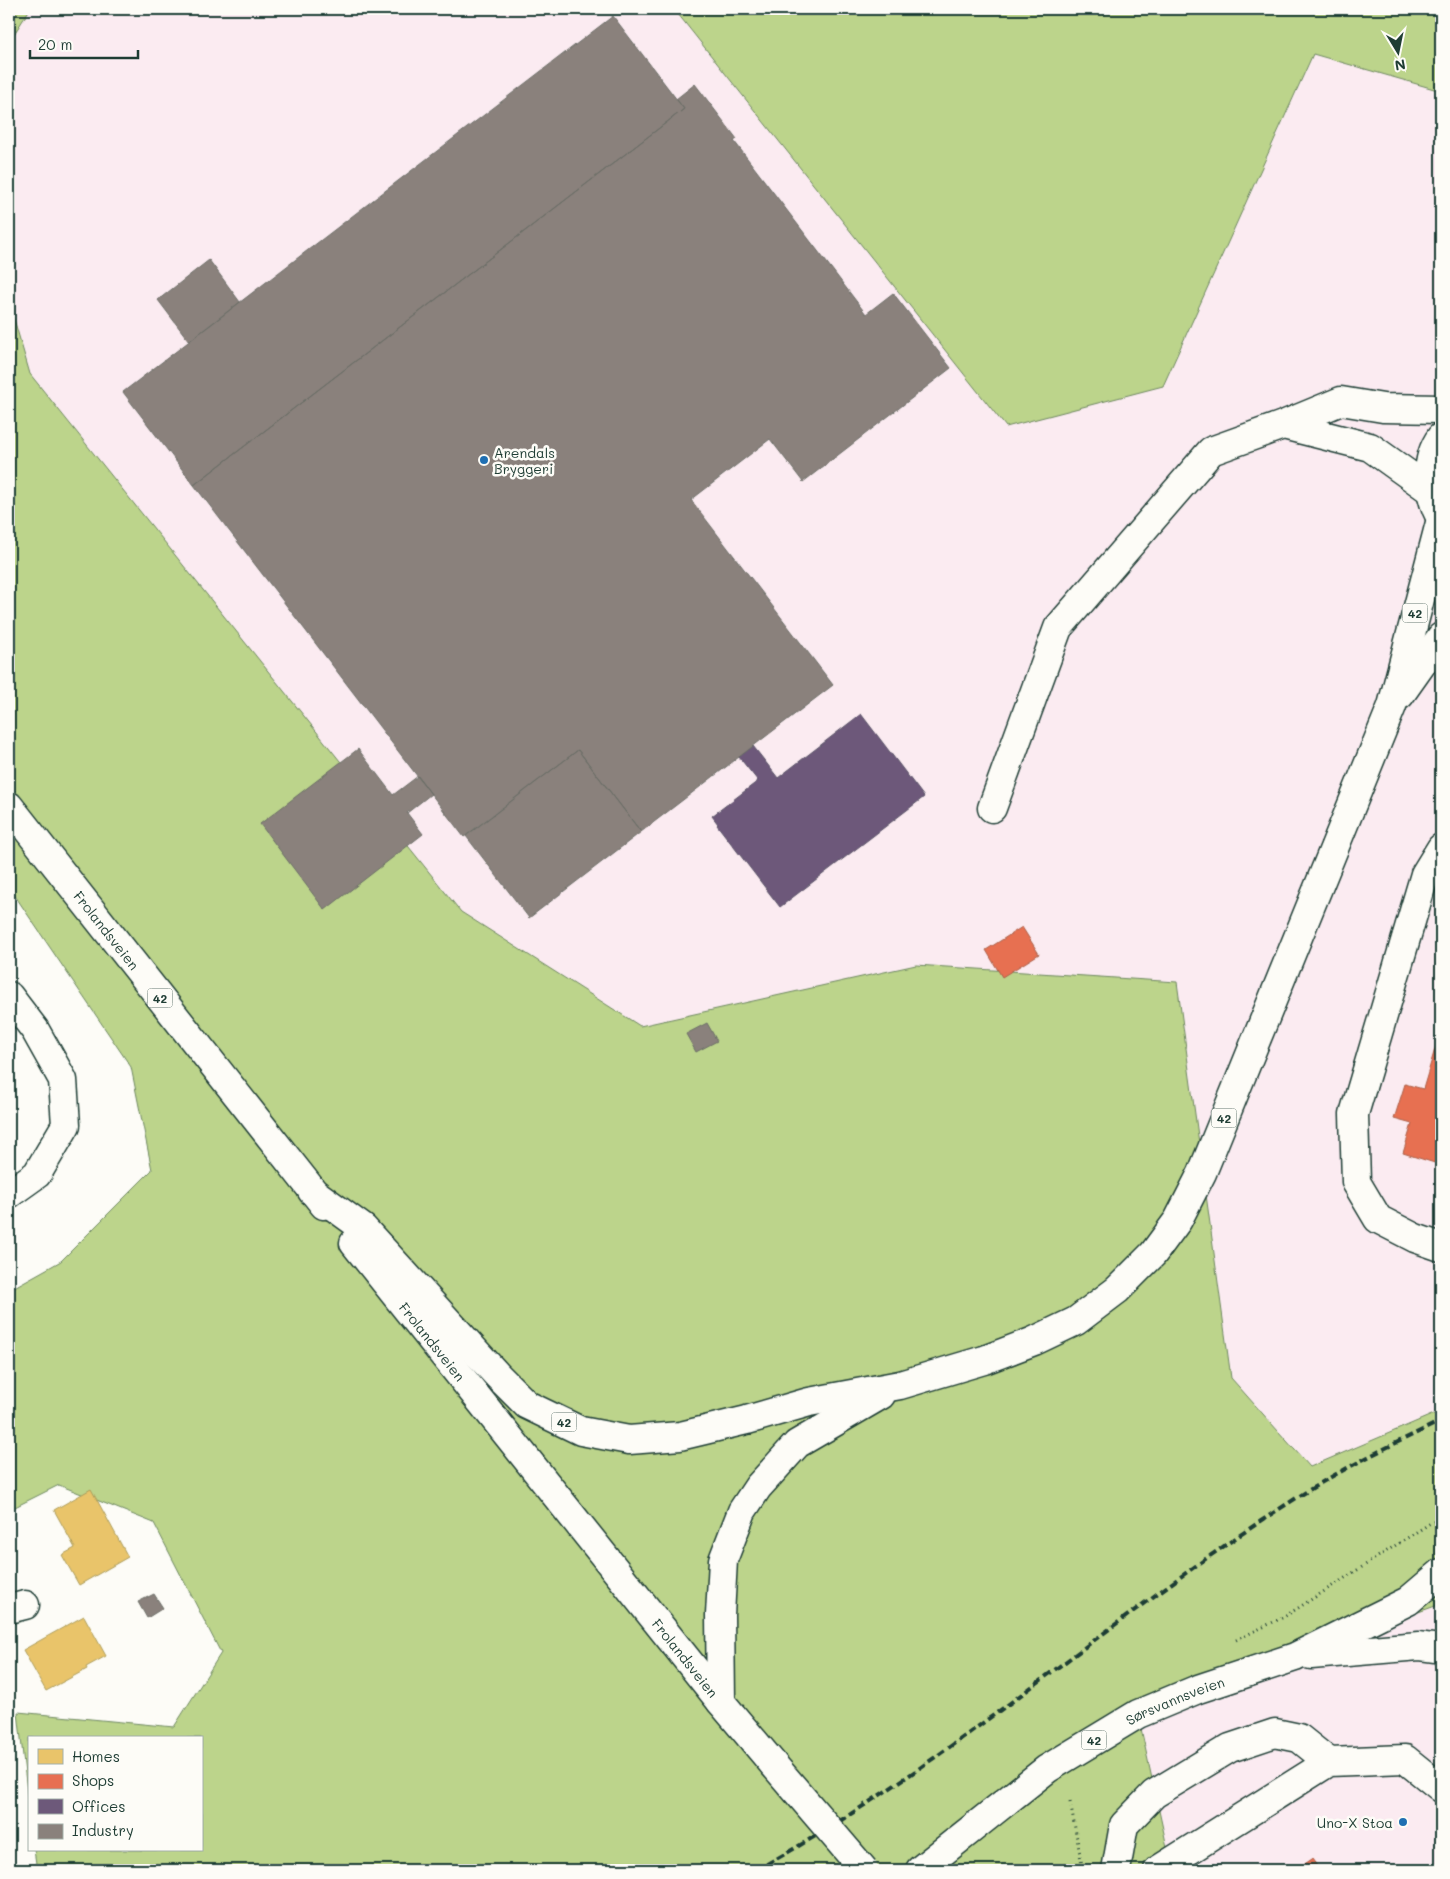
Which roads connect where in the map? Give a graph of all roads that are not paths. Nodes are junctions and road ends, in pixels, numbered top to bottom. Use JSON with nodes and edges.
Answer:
{"nodes":[{"id":1,"x":1441,"y":408,"type":"edge"},
{"id":2,"x":1283,"y":425,"type":"junction"},
{"id":3,"x":1441,"y":437,"type":"edge"},
{"id":4,"x":1430,"y":490,"type":"junction"},
{"id":5,"x":1441,"y":519,"type":"edge"},
{"id":6,"x":1441,"y":637,"type":"edge"},
{"id":7,"x":1392,"y":706,"type":"junction"},
{"id":8,"x":9,"y":806,"type":"edge"},
{"id":9,"x":992,"y":808,"type":"dead end"},
{"id":10,"x":1441,"y":848,"type":"edge"},
{"id":11,"x":9,"y":996,"type":"edge"},
{"id":12,"x":312,"y":1191,"type":"junction"},
{"id":13,"x":9,"y":1194,"type":"edge"},
{"id":14,"x":1441,"y":1248,"type":"edge"},
{"id":15,"x":900,"y":1385,"type":"junction"},
{"id":16,"x":1441,"y":1573,"type":"edge"},
{"id":17,"x":1441,"y":1648,"type":"edge"},
{"id":18,"x":1295,"y":1656,"type":"junction"},
{"id":19,"x":722,"y":1702,"type":"junction"},
{"id":20,"x":1329,"y":1762,"type":"junction"},
{"id":21,"x":1441,"y":1788,"type":"edge"},
{"id":22,"x":864,"y":1870,"type":"edge"},
{"id":23,"x":920,"y":1870,"type":"edge"},
{"id":24,"x":1116,"y":1870,"type":"edge"},
{"id":25,"x":1158,"y":1870,"type":"edge"}],
"edges":[{"from":1,"to":2,"type":"main road"},
{"from":2,"to":4,"type":"main road"},
{"from":2,"to":9,"type":"main road"},
{"from":3,"to":4,"type":"main road","number":"42"},
{"from":4,"to":5,"type":"main road","number":"42"},
{"from":5,"to":7,"type":"main road","number":"42"},
{"from":6,"to":7,"type":"main road","number":"42"},
{"from":7,"to":15,"type":"main road","number":"42"},
{"from":8,"to":12,"type":"main road","name":"Frolandsveien","number":"42"},
{"from":10,"to":14,"type":"main road"},
{"from":11,"to":13,"type":"main road"},
{"from":12,"to":15,"type":"main road","number":"42"},
{"from":12,"to":19,"type":"main road","name":"Frolandsveien","number":"42"},
{"from":15,"to":19,"type":"main road","number":"42"},
{"from":16,"to":18,"type":"main road","name":"Sørsvannsveien","number":"42"},
{"from":17,"to":18,"type":"main road","name":"Sørsvannsveien","number":"42"},
{"from":18,"to":23,"type":"main road","name":"Sørsvannsveien","number":"42"},
{"from":19,"to":22,"type":"main road","name":"Frolandsveien","number":"42","bridge":true},
{"from":20,"to":21,"type":"main road"},
{"from":20,"to":24,"type":"main road"},
{"from":20,"to":25,"type":"main road"}]}
